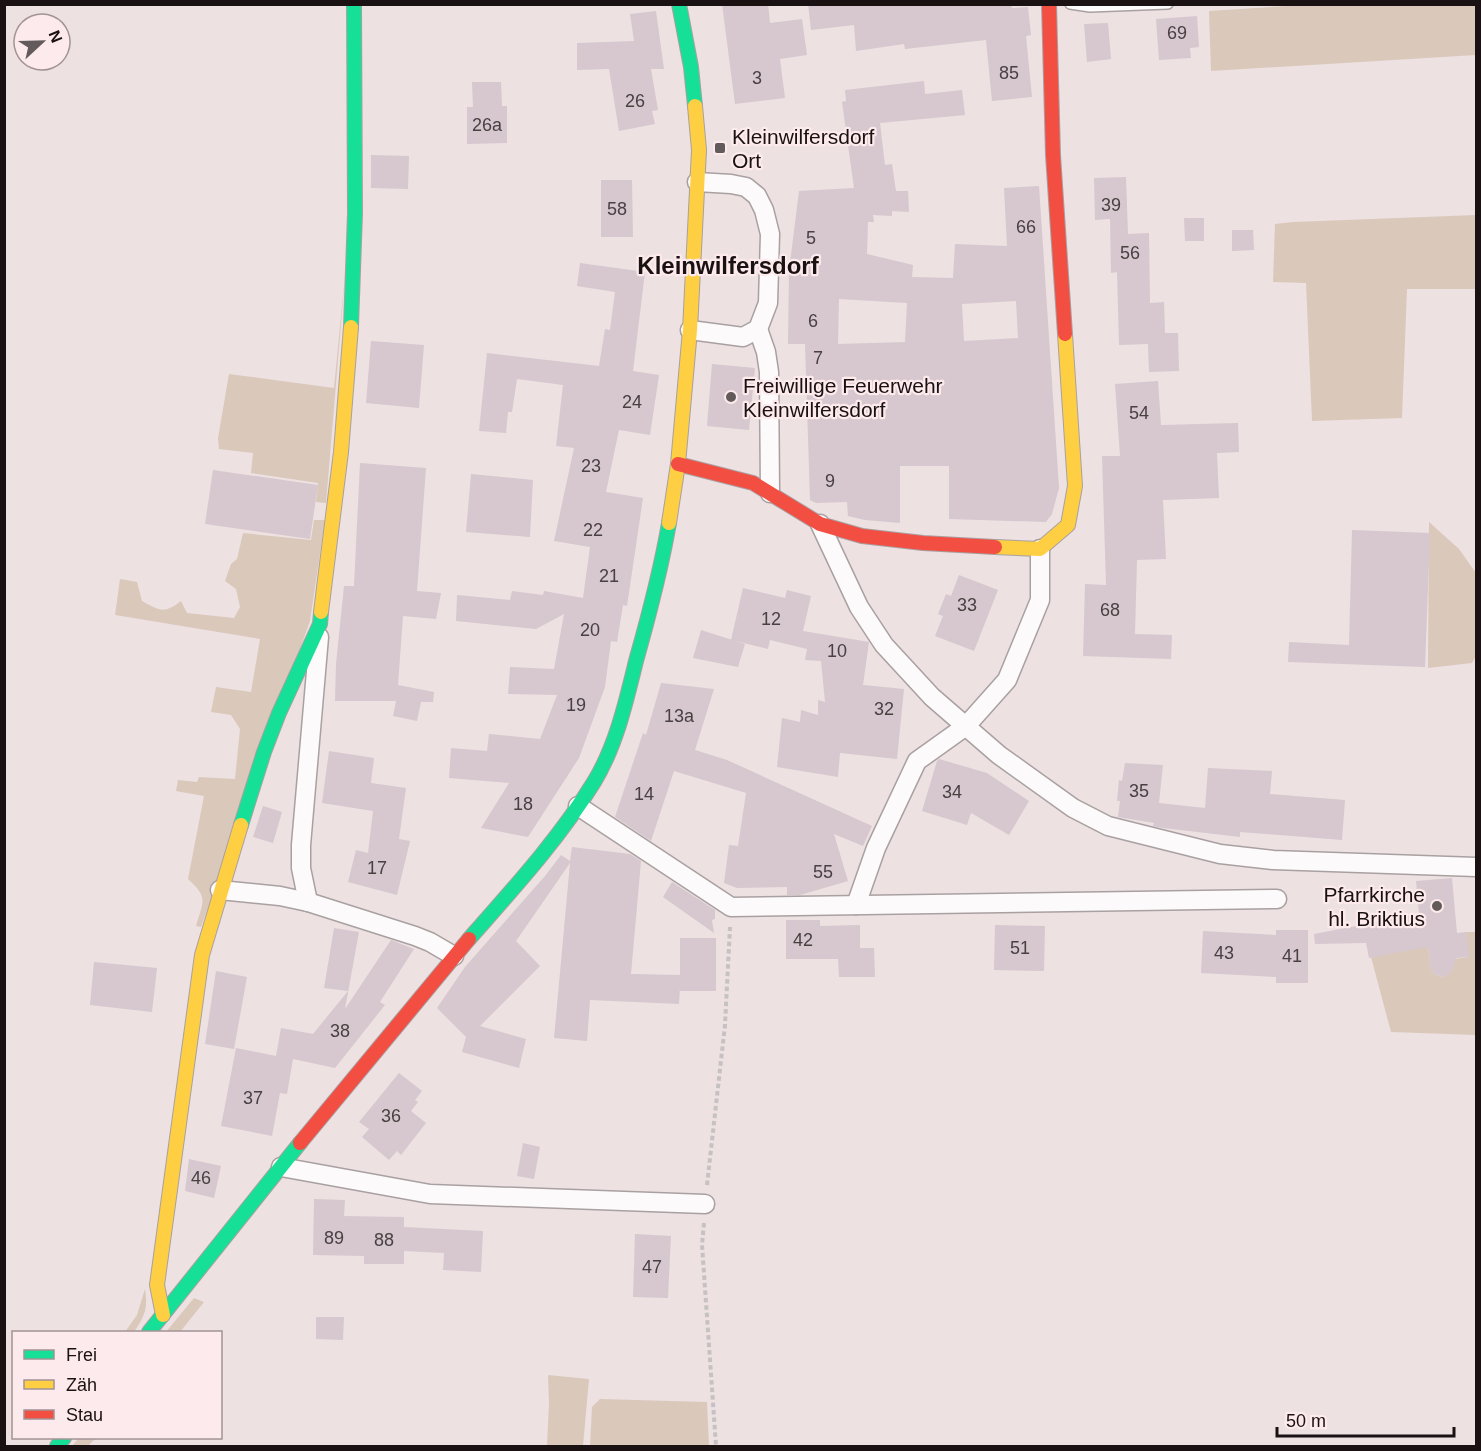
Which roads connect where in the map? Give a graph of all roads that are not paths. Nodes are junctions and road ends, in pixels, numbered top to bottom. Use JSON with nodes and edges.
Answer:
{"nodes":[{"id":1,"x":354,"y":4,"type":"edge"},
{"id":2,"x":679,"y":4,"type":"edge"},
{"id":3,"x":1049,"y":4,"type":"edge"},
{"id":4,"x":1070,"y":4,"type":"edge"},
{"id":5,"x":1168,"y":4,"type":"edge"},
{"id":6,"x":697,"y":182,"type":"junction"},
{"id":7,"x":758,"y":329,"type":"junction"},
{"id":8,"x":690,"y":330,"type":"junction"},
{"id":9,"x":678,"y":464,"type":"junction"},
{"id":10,"x":770,"y":494,"type":"junction"},
{"id":11,"x":820,"y":524,"type":"junction"},
{"id":12,"x":1040,"y":549,"type":"junction"},
{"id":13,"x":320,"y":624,"type":"junction"},
{"id":14,"x":966,"y":726,"type":"junction"},
{"id":15,"x":579,"y":806,"type":"junction"},
{"id":16,"x":1476,"y":867,"type":"edge"},
{"id":17,"x":220,"y":890,"type":"junction"},
{"id":18,"x":1277,"y":899,"type":"dead end"},
{"id":19,"x":308,"y":902,"type":"junction"},
{"id":20,"x":856,"y":905,"type":"junction"},
{"id":21,"x":454,"y":956,"type":"junction"},
{"id":22,"x":281,"y":1167,"type":"junction"},
{"id":23,"x":705,"y":1204,"type":"road end"},
{"id":24,"x":163,"y":1315,"type":"junction"},
{"id":25,"x":150,"y":1331,"type":"edge"}],
"edges":[{"from":1,"to":13,"type":"street"},
{"from":2,"to":6,"type":"street"},
{"from":3,"to":12,"type":"street"},
{"from":4,"to":5,"type":"lane"},
{"from":6,"to":7,"type":"street"},
{"from":6,"to":8,"type":"street"},
{"from":7,"to":8,"type":"street"},
{"from":7,"to":10,"type":"street"},
{"from":8,"to":9,"type":"street"},
{"from":9,"to":10,"type":"street"},
{"from":9,"to":15,"type":"street"},
{"from":10,"to":11,"type":"street"},
{"from":11,"to":12,"type":"street"},
{"from":11,"to":14,"type":"street"},
{"from":12,"to":14,"type":"street"},
{"from":13,"to":17,"type":"street"},
{"from":13,"to":19,"type":"street"},
{"from":14,"to":16,"type":"street"},
{"from":14,"to":20,"type":"street"},
{"from":15,"to":20,"type":"street"},
{"from":15,"to":21,"type":"street"},
{"from":17,"to":19,"type":"street"},
{"from":17,"to":24,"type":"street"},
{"from":18,"to":20,"type":"street"},
{"from":19,"to":21,"type":"street"},
{"from":21,"to":22,"type":"street"},
{"from":22,"to":23,"type":"street"},
{"from":22,"to":24,"type":"street"},
{"from":24,"to":25,"type":"street"}]}
